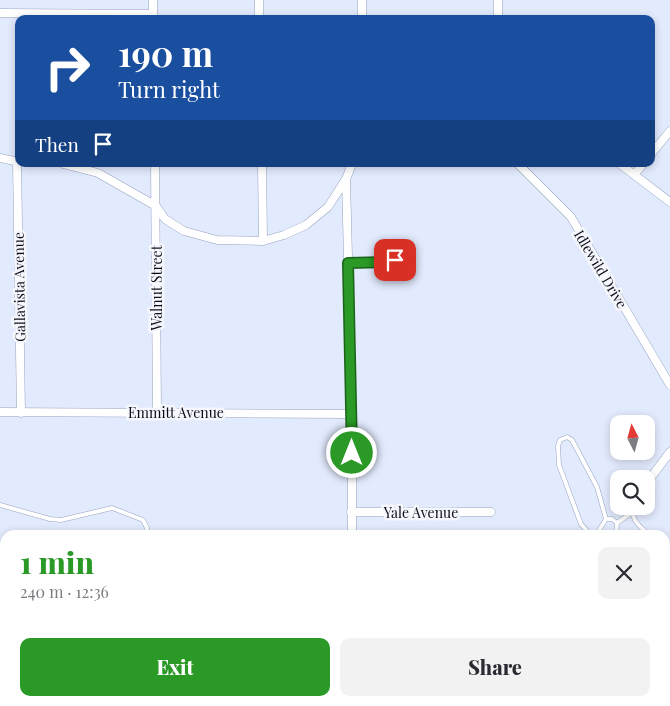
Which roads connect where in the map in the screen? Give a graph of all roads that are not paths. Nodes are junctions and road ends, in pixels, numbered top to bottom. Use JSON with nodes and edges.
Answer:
{"nodes":[{"id":1,"x":153,"y":0,"type":"edge"},
{"id":2,"x":259,"y":0,"type":"edge"},
{"id":3,"x":362,"y":0,"type":"edge"},
{"id":4,"x":498,"y":0,"type":"edge"},
{"id":5,"x":0,"y":12,"type":"edge"},
{"id":6,"x":92,"y":15,"type":"edge"},
{"id":7,"x":153,"y":15,"type":"edge"},
{"id":8,"x":260,"y":15,"type":"edge"},
{"id":9,"x":362,"y":15,"type":"edge"},
{"id":10,"x":498,"y":15,"type":"edge"},
{"id":11,"x":669,"y":134,"type":"edge"},
{"id":12,"x":655,"y":150,"type":"edge"},
{"id":13,"x":0,"y":158,"type":"edge"},
{"id":14,"x":15,"y":161,"type":"edge"},
{"id":15,"x":18,"y":167,"type":"edge"},
{"id":16,"x":76,"y":167,"type":"edge"},
{"id":17,"x":155,"y":167,"type":"edge"},
{"id":18,"x":262,"y":167,"type":"edge"},
{"id":19,"x":351,"y":167,"type":"edge"},
{"id":20,"x":521,"y":167,"type":"edge"},
{"id":21,"x":624,"y":167,"type":"edge"},
{"id":22,"x":641,"y":167,"type":"edge"},
{"id":23,"x":634,"y":175,"type":"junction"},
{"id":24,"x":346,"y":179,"type":"junction"},
{"id":25,"x":670,"y":202,"type":"edge"},
{"id":26,"x":156,"y":206,"type":"junction"},
{"id":27,"x":263,"y":241,"type":"junction"},
{"id":28,"x":395,"y":245,"type":"dead end"},
{"id":29,"x":348,"y":263,"type":"junction"},
{"id":30,"x":670,"y":385,"type":"edge"},
{"id":31,"x":156,"y":411,"type":"junction"},
{"id":32,"x":0,"y":412,"type":"edge"},
{"id":33,"x":21,"y":413,"type":"junction"},
{"id":34,"x":352,"y":414,"type":"junction"},
{"id":35,"x":670,"y":452,"type":"edge"},
{"id":36,"x":655,"y":472,"type":"edge"},
{"id":37,"x":0,"y":505,"type":"edge"},
{"id":38,"x":351,"y":512,"type":"junction"},
{"id":39,"x":491,"y":512,"type":"dead end"},
{"id":40,"x":628,"y":515,"type":"edge"},
{"id":41,"x":632,"y":515,"type":"edge"},
{"id":42,"x":606,"y":519,"type":"junction"},
{"id":43,"x":617,"y":523,"type":"junction"},
{"id":44,"x":147,"y":530,"type":"edge"},
{"id":45,"x":352,"y":530,"type":"edge"},
{"id":46,"x":586,"y":530,"type":"edge"},
{"id":47,"x":600,"y":530,"type":"edge"},
{"id":48,"x":616,"y":530,"type":"edge"},
{"id":49,"x":644,"y":530,"type":"edge"}],
"edges":[{"from":1,"to":7,"type":"street"},
{"from":2,"to":8,"type":"street"},
{"from":3,"to":9,"type":"street"},
{"from":4,"to":10,"type":"street"},
{"from":5,"to":6,"type":"street"},
{"from":11,"to":12,"type":"street"},
{"from":13,"to":14,"type":"street"},
{"from":15,"to":33,"type":"street","name":"Gallavista Avenue"},
{"from":16,"to":26,"type":"street"},
{"from":17,"to":26,"type":"street","name":"Walnut Street"},
{"from":18,"to":27,"type":"street"},
{"from":19,"to":24,"type":"street"},
{"from":20,"to":30,"type":"street","name":"Idlewild Drive"},
{"from":21,"to":23,"type":"street"},
{"from":22,"to":23,"type":"street"},
{"from":23,"to":25,"type":"street"},
{"from":24,"to":27,"type":"street"},
{"from":24,"to":29,"type":"street"},
{"from":26,"to":27,"type":"street"},
{"from":26,"to":31,"type":"street","name":"Walnut Street"},
{"from":28,"to":29,"type":"lane"},
{"from":29,"to":34,"type":"street"},
{"from":31,"to":33,"type":"street","name":"Emmitt Avenue"},
{"from":31,"to":34,"type":"street","name":"Emmitt Avenue"},
{"from":32,"to":33,"type":"street","name":"Emmitt Avenue"},
{"from":34,"to":38,"type":"street"},
{"from":35,"to":36,"type":"street"},
{"from":37,"to":44,"type":"lane"},
{"from":38,"to":39,"type":"street","name":"Yale Avenue"},
{"from":38,"to":45,"type":"street"},
{"from":40,"to":43,"type":"lane"},
{"from":41,"to":49,"type":"lane"},
{"from":42,"to":43,"type":"lane"},
{"from":42,"to":46,"type":"lane"},
{"from":42,"to":47,"type":"lane"},
{"from":43,"to":48,"type":"lane"}]}
